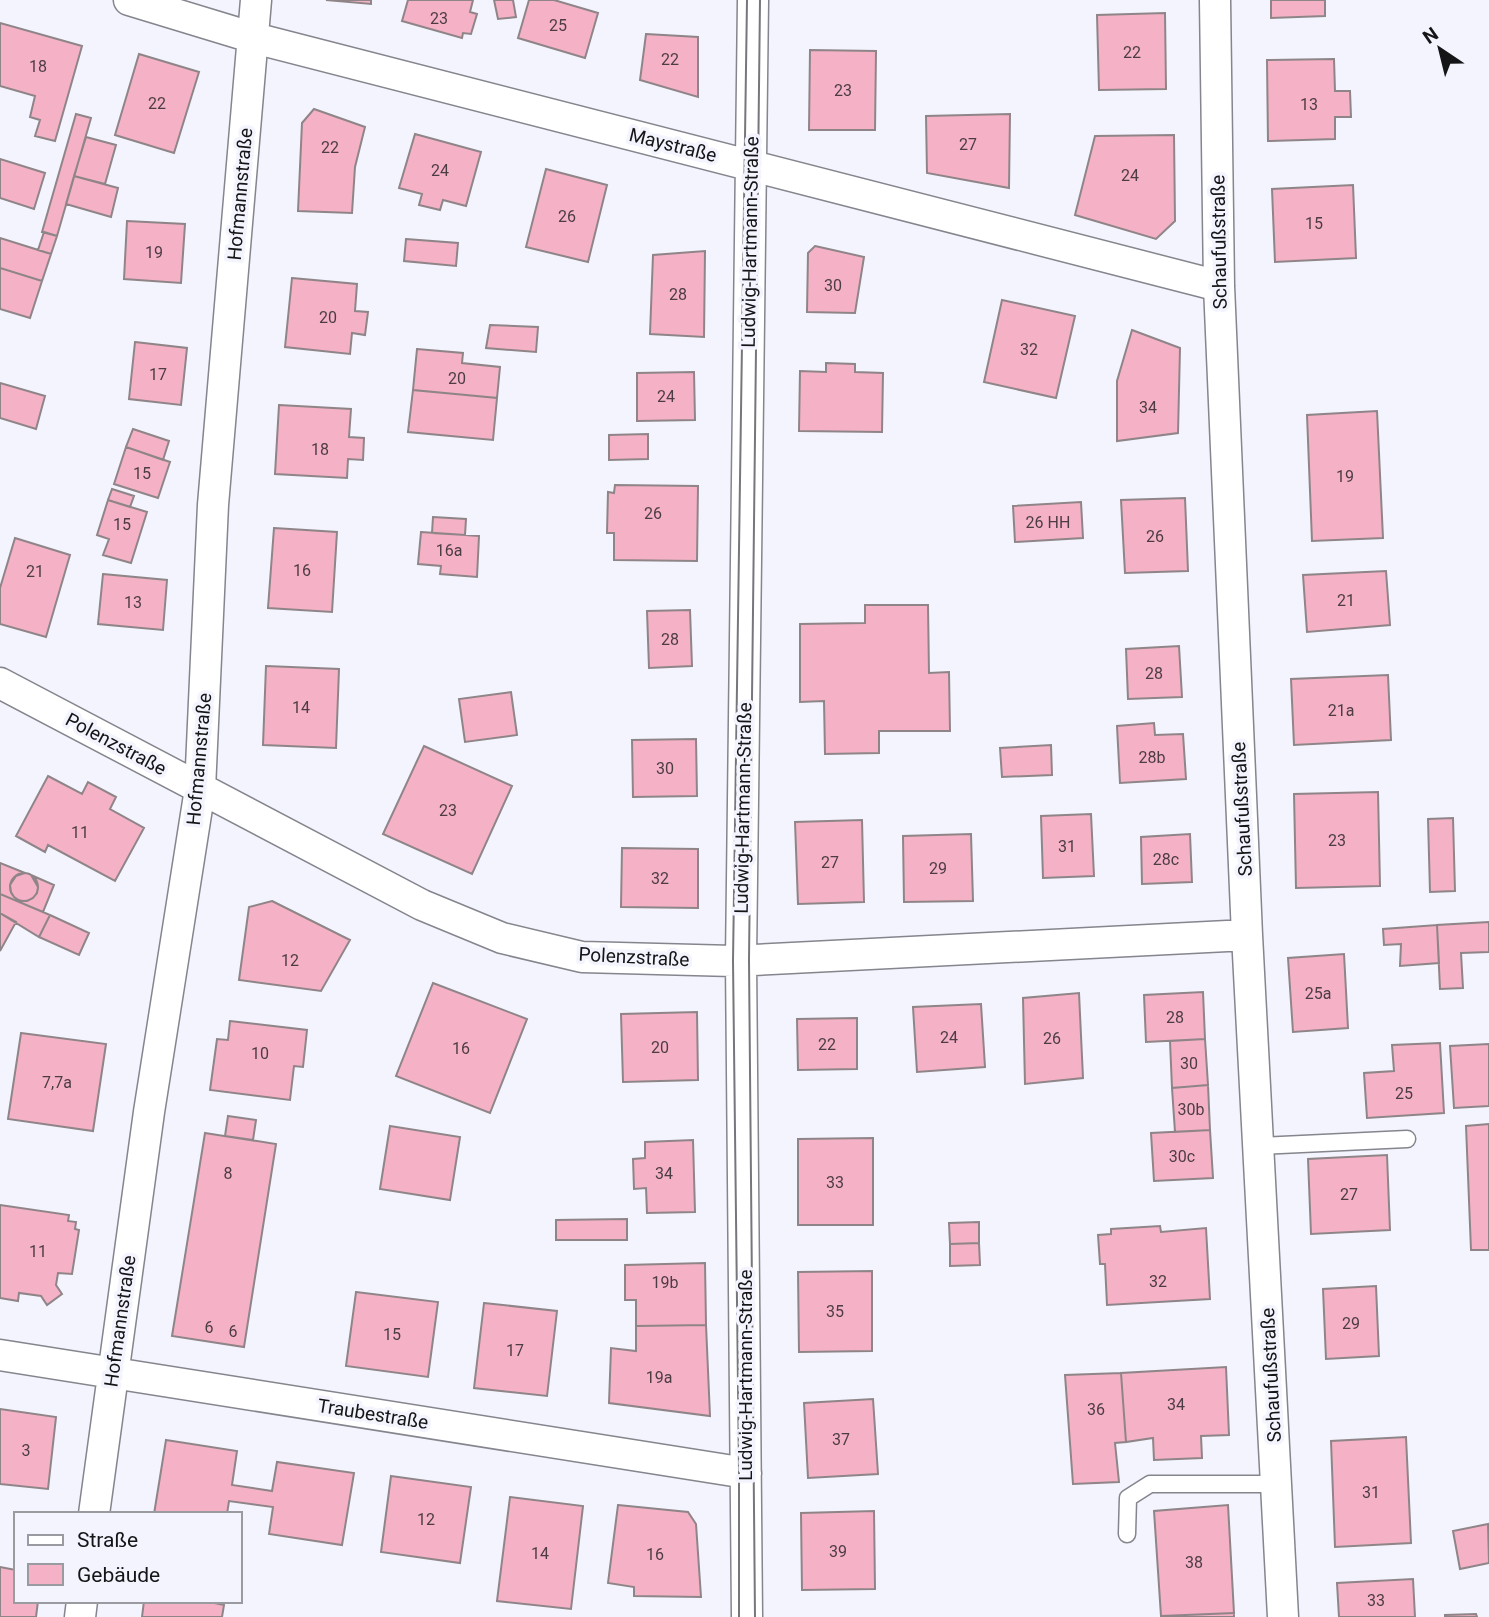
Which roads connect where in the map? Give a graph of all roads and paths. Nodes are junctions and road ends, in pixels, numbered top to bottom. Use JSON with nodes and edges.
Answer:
{"nodes":[{"id":1,"x":129,"y":0,"type":"edge"},
{"id":2,"x":257,"y":0,"type":"edge"},
{"id":3,"x":753,"y":0,"type":"edge"},
{"id":4,"x":1215,"y":0,"type":"edge"},
{"id":5,"x":254,"y":38,"type":"junction"},
{"id":6,"x":751,"y":165,"type":"junction"},
{"id":7,"x":1219,"y":286,"type":"junction"},
{"id":8,"x":0,"y":683,"type":"edge"},
{"id":9,"x":200,"y":789,"type":"junction"},
{"id":10,"x":1247,"y":935,"type":"junction"},
{"id":11,"x":741,"y":960,"type":"junction"},
{"id":12,"x":1407,"y":1139,"type":"dead end"},
{"id":13,"x":1258,"y":1146,"type":"junction"},
{"id":14,"x":0,"y":1355,"type":"edge"},
{"id":15,"x":113,"y":1372,"type":"junction"},
{"id":16,"x":746,"y":1473,"type":"junction"},
{"id":17,"x":1276,"y":1484,"type":"junction"},
{"id":18,"x":94,"y":1512,"type":"edge"},
{"id":19,"x":1127,"y":1534,"type":"dead end"},
{"id":20,"x":747,"y":1617,"type":"edge"},
{"id":21,"x":1283,"y":1617,"type":"edge"}],
"edges":[{"from":1,"to":5,"type":"street","name":"Maystraße"},
{"from":2,"to":5,"type":"street","name":"Hofmannstraße"},
{"from":3,"to":6,"type":"street","name":"Ludwig-Hartmann-Straße"},
{"from":4,"to":7,"type":"street","name":"Schaufußstraße"},
{"from":5,"to":6,"type":"street","name":"Maystraße"},
{"from":5,"to":9,"type":"street","name":"Hofmannstraße"},
{"from":6,"to":7,"type":"street","name":"Maystraße"},
{"from":6,"to":11,"type":"street","name":"Ludwig-Hartmann-Straße"},
{"from":7,"to":10,"type":"street","name":"Schaufußstraße"},
{"from":8,"to":9,"type":"street","name":"Polenzstraße"},
{"from":9,"to":11,"type":"street","name":"Polenzstraße"},
{"from":9,"to":15,"type":"street","name":"Hofmannstraße"},
{"from":10,"to":11,"type":"street","name":"Polenzstraße"},
{"from":10,"to":13,"type":"street","name":"Schaufußstraße"},
{"from":11,"to":16,"type":"street","name":"Ludwig-Hartmann-Straße"},
{"from":12,"to":13,"type":"lane"},
{"from":13,"to":17,"type":"street","name":"Schaufußstraße"},
{"from":14,"to":15,"type":"street","name":"Traubestraße"},
{"from":15,"to":16,"type":"street","name":"Traubestraße"},
{"from":15,"to":18,"type":"street","name":"Hofmannstraße"},
{"from":16,"to":20,"type":"street","name":"Ludwig-Hartmann-Straße"},
{"from":17,"to":19,"type":"lane"},
{"from":17,"to":21,"type":"street","name":"Schaufußstraße"}]}
